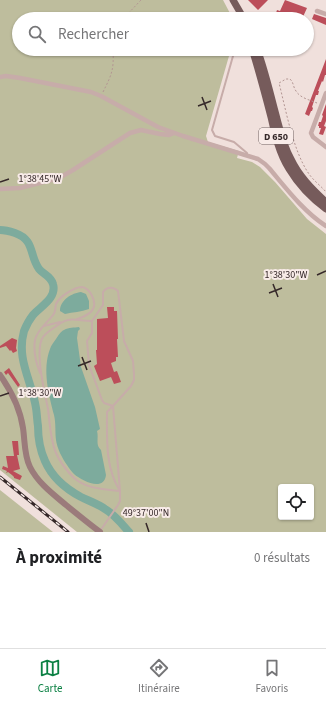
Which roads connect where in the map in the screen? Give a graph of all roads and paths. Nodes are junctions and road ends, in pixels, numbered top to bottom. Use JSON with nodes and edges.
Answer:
{"nodes":[{"id":1,"x":141,"y":0,"type":"edge"},
{"id":2,"x":228,"y":0,"type":"edge"},
{"id":3,"x":233,"y":0,"type":"edge"},
{"id":4,"x":317,"y":10,"type":"dead end"},
{"id":5,"x":130,"y":12,"type":"edge"},
{"id":6,"x":234,"y":12,"type":"edge"},
{"id":7,"x":240,"y":12,"type":"edge"},
{"id":8,"x":326,"y":14,"type":"edge"},
{"id":9,"x":113,"y":56,"type":"edge"},
{"id":10,"x":233,"y":56,"type":"dead end"},
{"id":11,"x":254,"y":56,"type":"edge"},
{"id":12,"x":259,"y":56,"type":"edge"},
{"id":13,"x":0,"y":77,"type":"edge"},
{"id":14,"x":326,"y":93,"type":"edge"},
{"id":15,"x":102,"y":96,"type":"junction"},
{"id":16,"x":322,"y":105,"type":"junction"},
{"id":17,"x":174,"y":133,"type":"junction"},
{"id":18,"x":326,"y":147,"type":"edge"},
{"id":19,"x":246,"y":155,"type":"junction"},
{"id":20,"x":0,"y":189,"type":"edge"},
{"id":21,"x":326,"y":192,"type":"edge"},
{"id":22,"x":326,"y":202,"type":"edge"},
{"id":23,"x":326,"y":209,"type":"edge"},
{"id":24,"x":326,"y":226,"type":"edge"},
{"id":25,"x":76,"y":320,"type":"junction"},
{"id":26,"x":92,"y":321,"type":"junction"},
{"id":27,"x":62,"y":322,"type":"junction"},
{"id":28,"x":44,"y":326,"type":"junction"},
{"id":29,"x":0,"y":375,"type":"edge"},
{"id":30,"x":41,"y":376,"type":"junction"},
{"id":31,"x":113,"y":406,"type":"junction"},
{"id":32,"x":120,"y":491,"type":"junction"},
{"id":33,"x":99,"y":532,"type":"edge"}],
"edges":[{"from":1,"to":5,"type":"path"},
{"from":2,"to":6,"type":"main road"},
{"from":3,"to":7,"type":"main road"},
{"from":4,"to":8,"type":"street"},
{"from":9,"to":15,"type":"path"},
{"from":10,"to":19,"type":"lane"},
{"from":11,"to":23,"type":"main road","number":"D 650"},
{"from":12,"to":22,"type":"main road","number":"D 650"},
{"from":13,"to":15,"type":"street"},
{"from":14,"to":16,"type":"street"},
{"from":15,"to":17,"type":"street"},
{"from":16,"to":18,"type":"street"},
{"from":16,"to":21,"type":"path"},
{"from":17,"to":19,"type":"street"},
{"from":17,"to":20,"type":"street"},
{"from":19,"to":24,"type":"street"},
{"from":25,"to":26,"type":"lane"},
{"from":25,"to":27,"type":"lane"},
{"from":25,"to":28,"type":"lane"},
{"from":26,"to":31,"type":"lane"},
{"from":26,"to":31,"type":"lane"},
{"from":27,"to":28,"type":"lane"},
{"from":27,"to":30,"type":"lane"},
{"from":28,"to":30,"type":"lane"},
{"from":29,"to":33,"type":"main road"},
{"from":30,"to":32,"type":"lane"},
{"from":31,"to":32,"type":"lane"},
{"from":31,"to":32,"type":"lane"},
{"from":32,"to":33,"type":"lane"}]}
